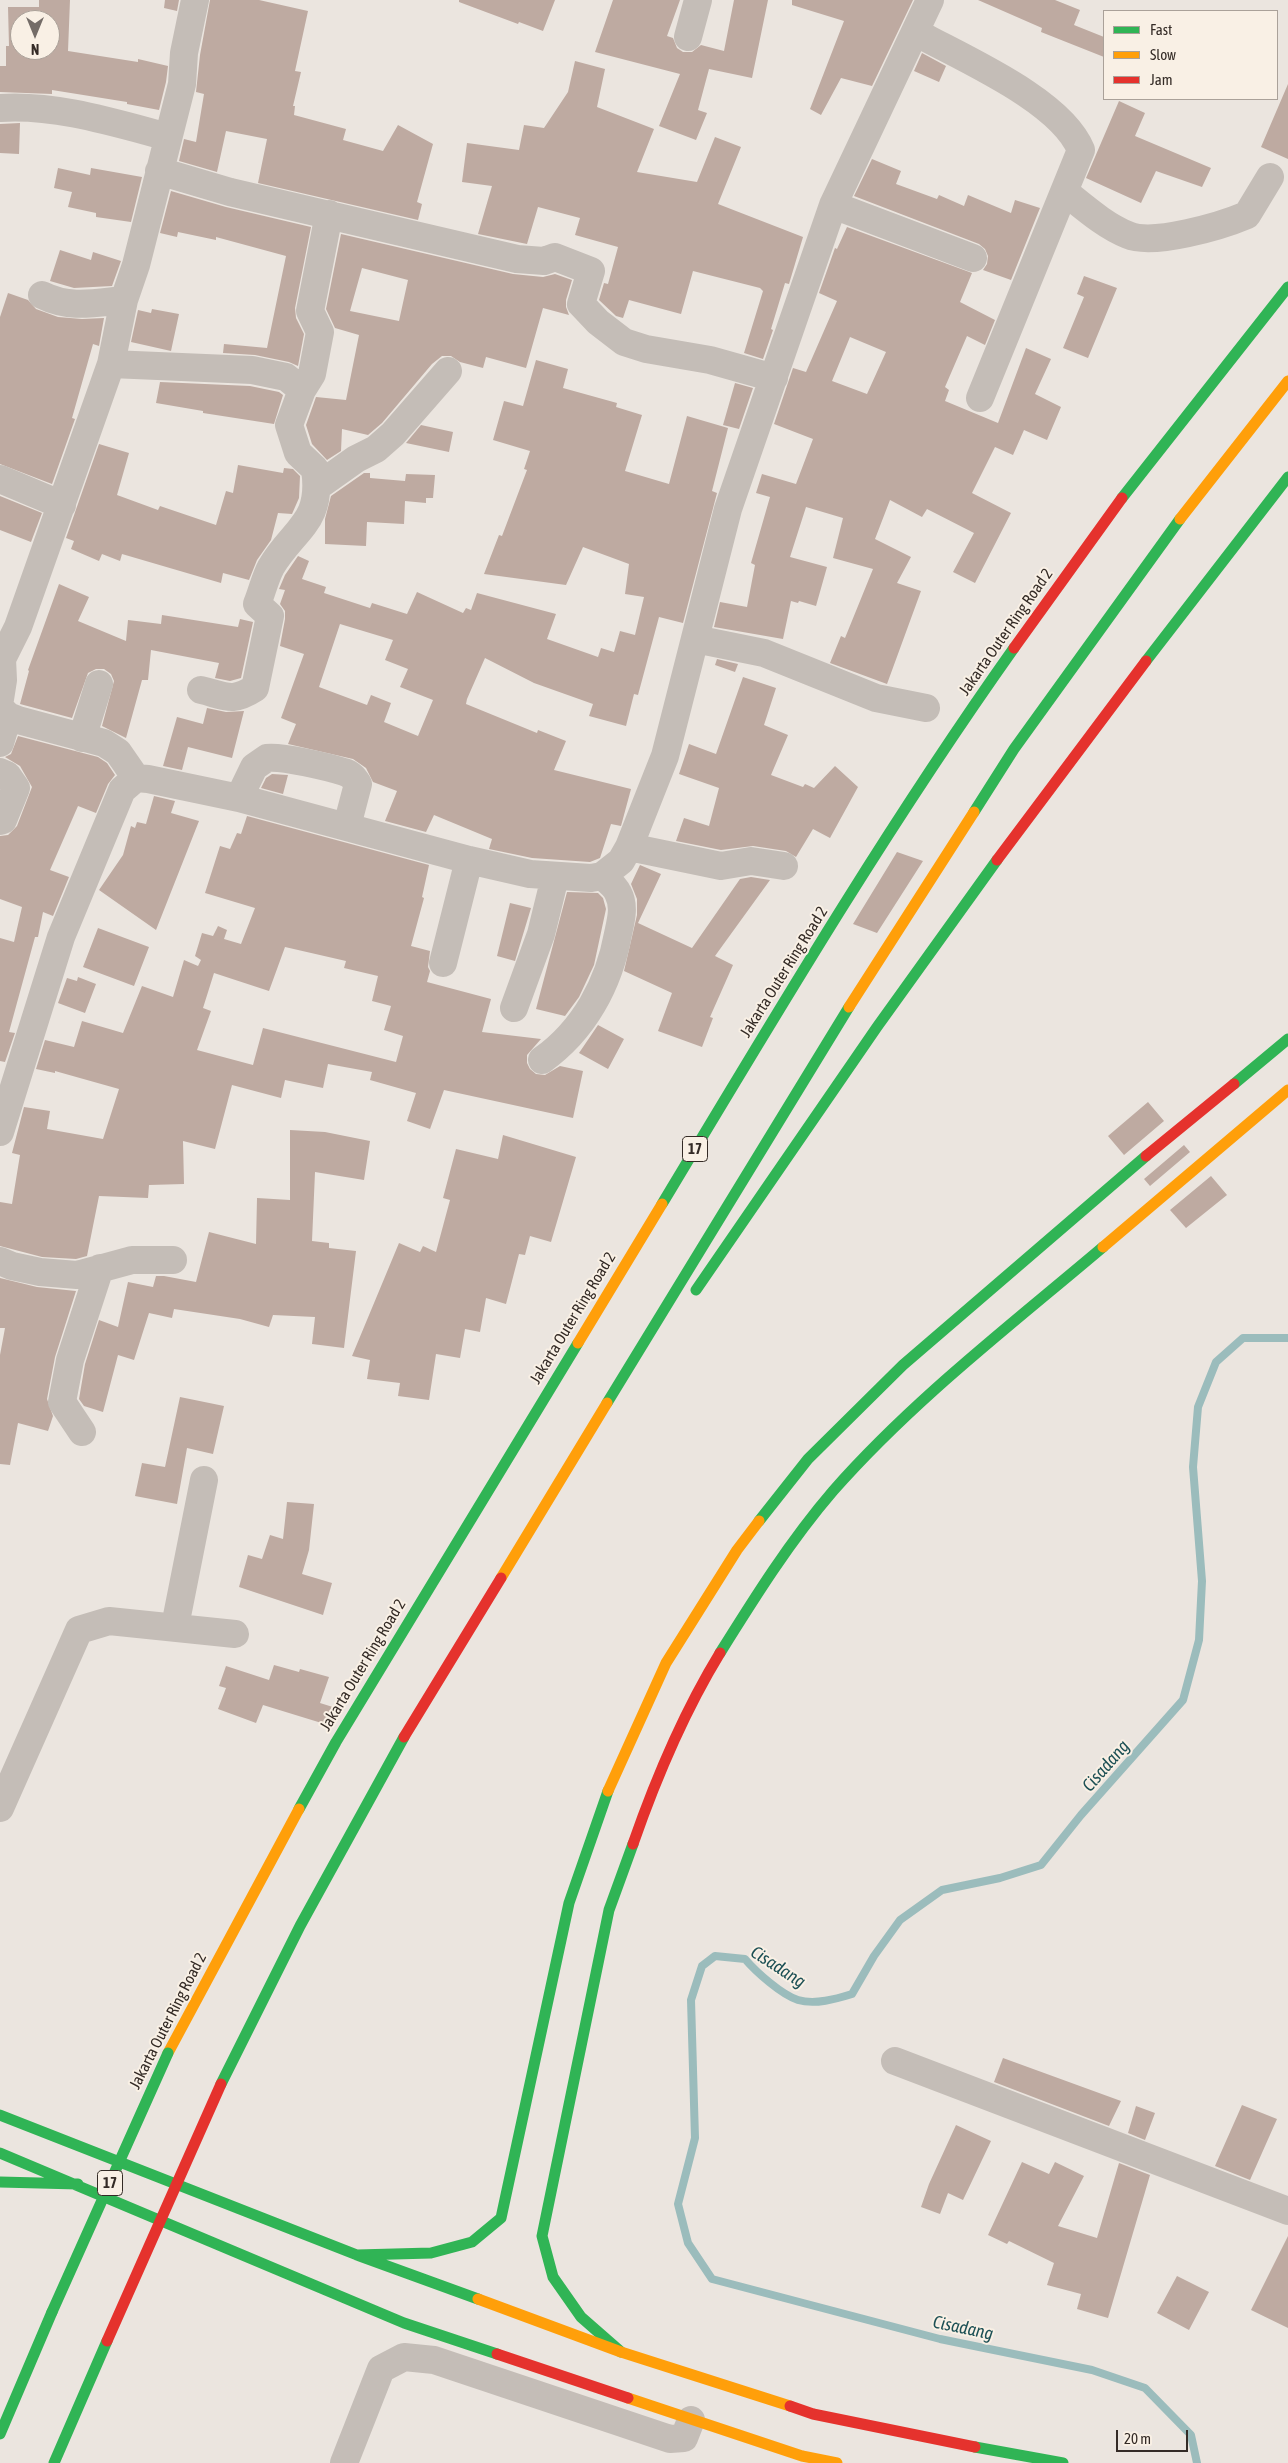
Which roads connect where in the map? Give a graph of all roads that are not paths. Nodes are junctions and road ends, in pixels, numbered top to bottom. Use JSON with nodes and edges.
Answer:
{"nodes":[{"id":1,"x":195,"y":0,"type":"edge"},
{"id":2,"x":698,"y":0,"type":"edge"},
{"id":3,"x":930,"y":0,"type":"edge"},
{"id":4,"x":915,"y":32,"type":"junction"},
{"id":5,"x":688,"y":37,"type":"dead end"},
{"id":6,"x":0,"y":108,"type":"edge"},
{"id":7,"x":168,"y":136,"type":"junction"},
{"id":8,"x":159,"y":171,"type":"junction"},
{"id":9,"x":1270,"y":177,"type":"dead end"},
{"id":10,"x":1065,"y":192,"type":"junction"},
{"id":11,"x":833,"y":205,"type":"junction"},
{"id":12,"x":329,"y":214,"type":"junction"},
{"id":13,"x":973,"y":258,"type":"dead end"},
{"id":14,"x":1288,"y":287,"type":"edge"},
{"id":15,"x":42,"y":295,"type":"dead end"},
{"id":16,"x":124,"y":300,"type":"junction"},
{"id":17,"x":111,"y":364,"type":"junction"},
{"id":18,"x":448,"y":371,"type":"dead end"},
{"id":19,"x":774,"y":378,"type":"junction"},
{"id":20,"x":1288,"y":381,"type":"edge"},
{"id":21,"x":302,"y":390,"type":"junction"},
{"id":22,"x":980,"y":398,"type":"dead end"},
{"id":23,"x":1288,"y":477,"type":"edge"},
{"id":24,"x":0,"y":479,"type":"edge"},
{"id":25,"x":318,"y":486,"type":"junction"},
{"id":26,"x":62,"y":505,"type":"junction"},
{"id":27,"x":696,"y":639,"type":"junction"},
{"id":28,"x":99,"y":684,"type":"dead end"},
{"id":29,"x":201,"y":690,"type":"dead end"},
{"id":30,"x":3,"y":708,"type":"edge"},
{"id":31,"x":926,"y":708,"type":"dead end"},
{"id":32,"x":82,"y":738,"type":"junction"},
{"id":33,"x":0,"y":744,"type":"edge"},
{"id":34,"x":0,"y":772,"type":"edge"},
{"id":35,"x":136,"y":778,"type":"junction"},
{"id":36,"x":239,"y":798,"type":"junction"},
{"id":37,"x":0,"y":821,"type":"edge"},
{"id":38,"x":347,"y":826,"type":"junction"},
{"id":39,"x":630,"y":847,"type":"junction"},
{"id":40,"x":469,"y":860,"type":"junction"},
{"id":41,"x":784,"y":866,"type":"dead end"},
{"id":42,"x":602,"y":876,"type":"junction"},
{"id":43,"x":555,"y":877,"type":"junction"},
{"id":44,"x":443,"y":963,"type":"dead end"},
{"id":45,"x":514,"y":1008,"type":"dead end"},
{"id":46,"x":1288,"y":1039,"type":"edge"},
{"id":47,"x":542,"y":1060,"type":"dead end"},
{"id":48,"x":1288,"y":1090,"type":"edge"},
{"id":49,"x":0,"y":1132,"type":"edge"},
{"id":50,"x":173,"y":1260,"type":"dead end"},
{"id":51,"x":0,"y":1261,"type":"edge"},
{"id":52,"x":100,"y":1268,"type":"junction"},
{"id":53,"x":691,"y":1298,"type":"dead end"},
{"id":54,"x":640,"y":1373,"type":"dead end"},
{"id":55,"x":82,"y":1432,"type":"dead end"},
{"id":56,"x":204,"y":1480,"type":"dead end"},
{"id":57,"x":521,"y":1545,"type":"junction"},
{"id":58,"x":175,"y":1626,"type":"junction"},
{"id":59,"x":235,"y":1634,"type":"dead end"},
{"id":60,"x":0,"y":1808,"type":"edge"},
{"id":61,"x":895,"y":2061,"type":"dead end"},
{"id":62,"x":0,"y":2115,"type":"edge"},
{"id":63,"x":0,"y":2153,"type":"edge"},
{"id":64,"x":0,"y":2182,"type":"edge"},
{"id":65,"x":78,"y":2184,"type":"junction"},
{"id":66,"x":1288,"y":2210,"type":"edge"},
{"id":67,"x":357,"y":2255,"type":"junction"},
{"id":68,"x":621,"y":2352,"type":"junction"},
{"id":69,"x":692,"y":2420,"type":"junction"},
{"id":70,"x":0,"y":2434,"type":"edge"},
{"id":71,"x":54,"y":2463,"type":"edge"},
{"id":72,"x":344,"y":2463,"type":"edge"},
{"id":73,"x":836,"y":2463,"type":"edge"},
{"id":74,"x":1063,"y":2463,"type":"edge"}],
"edges":[{"from":1,"to":7,"type":"street"},
{"from":2,"to":5,"type":"street"},
{"from":3,"to":4,"type":"street"},
{"from":4,"to":10,"type":"street"},
{"from":4,"to":11,"type":"street"},
{"from":6,"to":7,"type":"street"},
{"from":7,"to":8,"type":"street"},
{"from":8,"to":12,"type":"street"},
{"from":8,"to":16,"type":"street"},
{"from":9,"to":10,"type":"street"},
{"from":10,"to":22,"type":"street"},
{"from":11,"to":13,"type":"street"},
{"from":11,"to":19,"type":"street"},
{"from":12,"to":19,"type":"street"},
{"from":12,"to":21,"type":"street"},
{"from":14,"to":70,"type":"main road","name":"Jakarta Outer Ring Road 2","number":"17","bridge":true},
{"from":15,"to":16,"type":"street"},
{"from":16,"to":17,"type":"street"},
{"from":17,"to":21,"type":"street"},
{"from":17,"to":26,"type":"street"},
{"from":18,"to":25,"type":"street"},
{"from":19,"to":27,"type":"street"},
{"from":20,"to":57,"type":"main road"},
{"from":21,"to":25,"type":"street"},
{"from":23,"to":53,"type":"main road"},
{"from":24,"to":26,"type":"street"},
{"from":25,"to":29,"type":"street"},
{"from":26,"to":30,"type":"street"},
{"from":27,"to":31,"type":"street"},
{"from":27,"to":39,"type":"street"},
{"from":28,"to":32,"type":"street"},
{"from":30,"to":32,"type":"street"},
{"from":30,"to":33,"type":"street"},
{"from":32,"to":35,"type":"street"},
{"from":34,"to":37,"type":"street"},
{"from":35,"to":36,"type":"street"},
{"from":35,"to":49,"type":"street"},
{"from":36,"to":38,"type":"street"},
{"from":36,"to":38,"type":"street"},
{"from":38,"to":40,"type":"street"},
{"from":39,"to":41,"type":"street"},
{"from":39,"to":42,"type":"street"},
{"from":40,"to":43,"type":"street"},
{"from":40,"to":44,"type":"street"},
{"from":42,"to":43,"type":"street"},
{"from":42,"to":47,"type":"street"},
{"from":43,"to":45,"type":"street"},
{"from":46,"to":67,"type":"main road"},
{"from":48,"to":68,"type":"main road"},
{"from":50,"to":52,"type":"street"},
{"from":51,"to":52,"type":"street"},
{"from":52,"to":55,"type":"street"},
{"from":54,"to":57,"type":"main road"},
{"from":56,"to":58,"type":"street"},
{"from":57,"to":71,"type":"main road","bridge":true},
{"from":58,"to":59,"type":"street"},
{"from":58,"to":60,"type":"street"},
{"from":61,"to":66,"type":"street"},
{"from":62,"to":67,"type":"main road"},
{"from":63,"to":65,"type":"main road"},
{"from":64,"to":65,"type":"main road"},
{"from":65,"to":69,"type":"main road"},
{"from":67,"to":68,"type":"main road"},
{"from":68,"to":74,"type":"main road"},
{"from":69,"to":72,"type":"street"},
{"from":69,"to":73,"type":"main road"}]}
